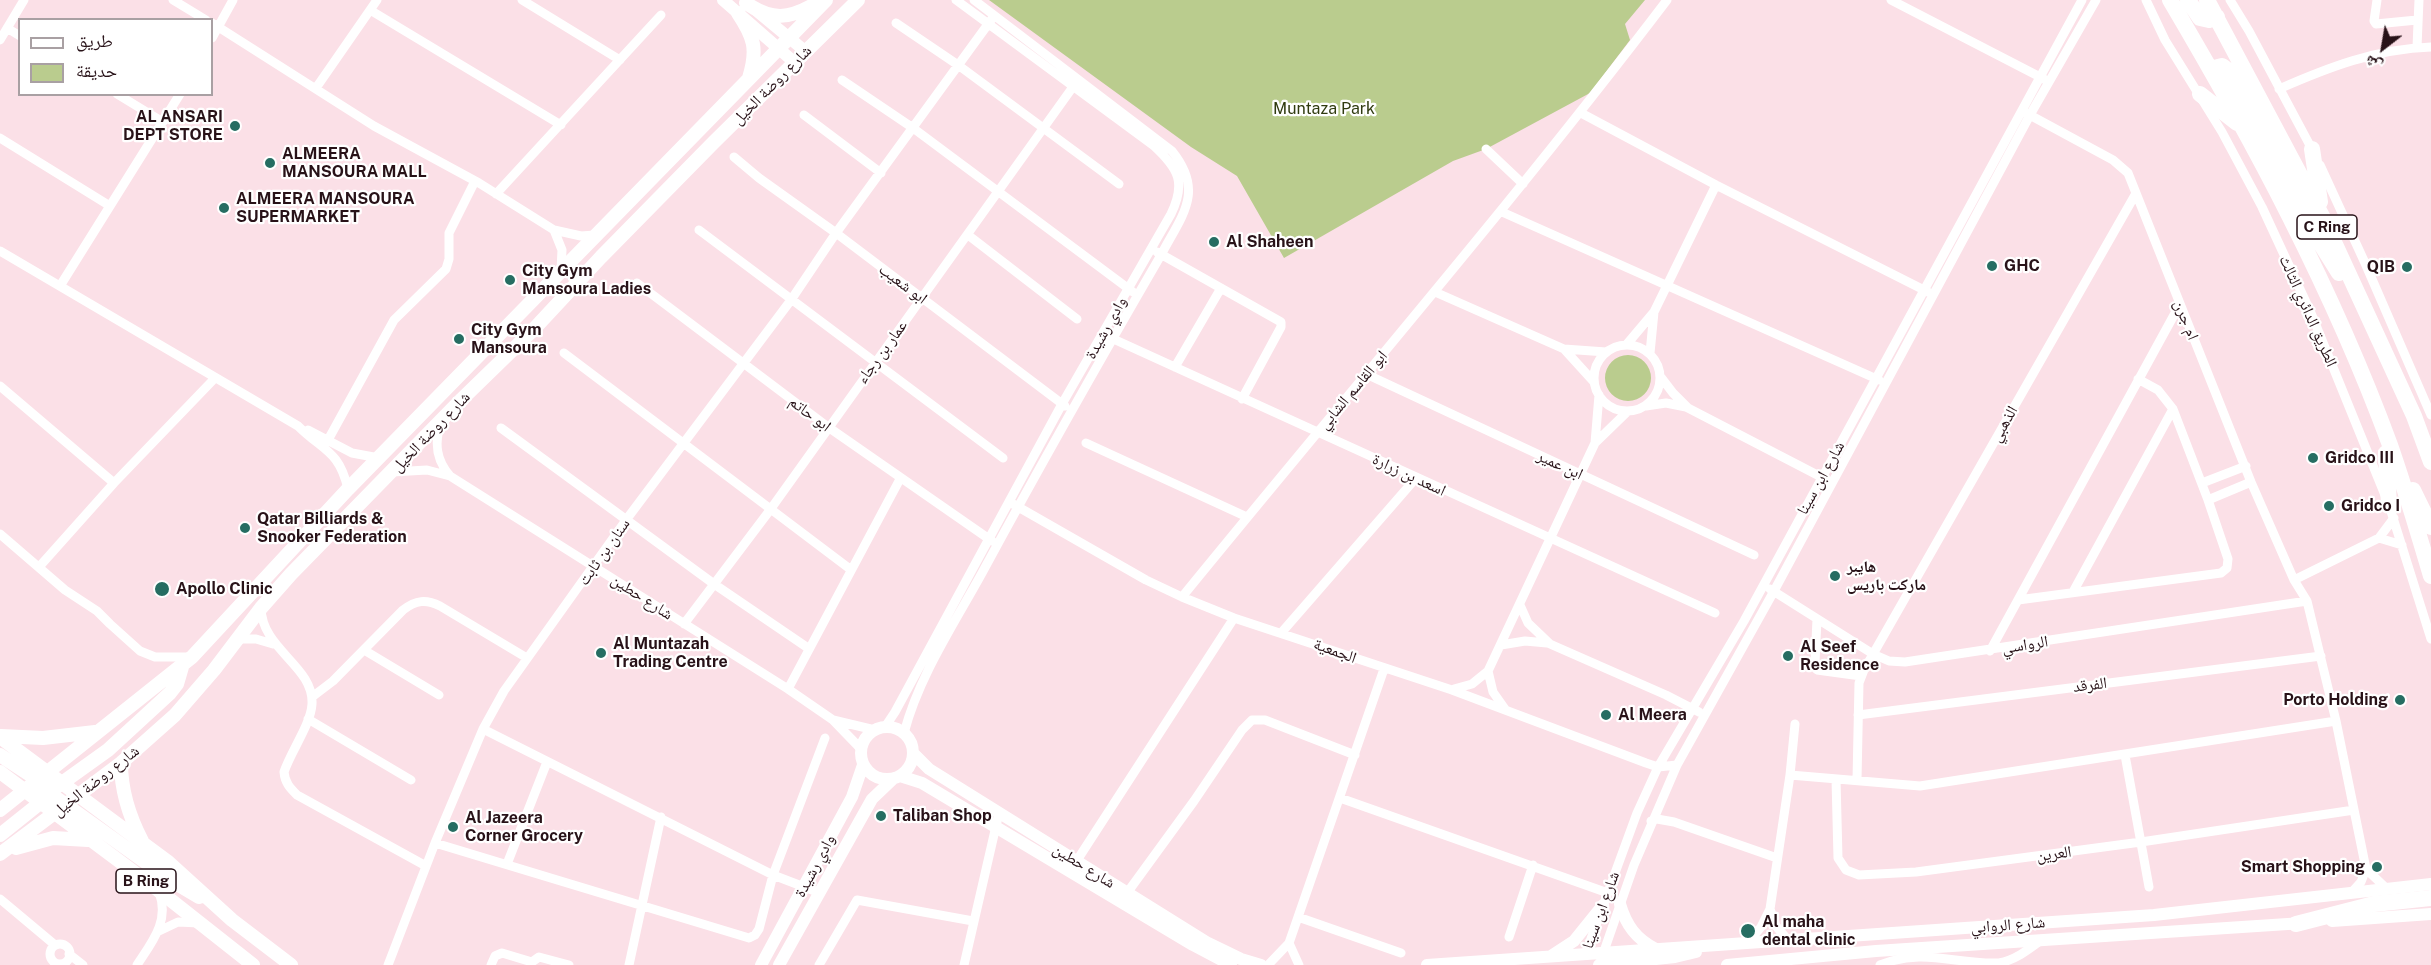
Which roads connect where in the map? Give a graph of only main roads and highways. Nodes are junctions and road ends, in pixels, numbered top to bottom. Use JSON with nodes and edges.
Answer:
{"nodes":[{"id":1,"x":824,"y":0,"type":"edge"},
{"id":2,"x":858,"y":0,"type":"edge"},
{"id":3,"x":2170,"y":0,"type":"edge"},
{"id":4,"x":2188,"y":0,"type":"edge"},
{"id":5,"x":2207,"y":0,"type":"edge"},
{"id":6,"x":743,"y":5,"type":"edge"},
{"id":7,"x":2217,"y":17,"type":"junction"},
{"id":8,"x":2210,"y":69,"type":"junction"},
{"id":9,"x":749,"y":78,"type":"junction"},
{"id":10,"x":2200,"y":94,"type":"road end"},
{"id":11,"x":2243,"y":127,"type":"junction"},
{"id":12,"x":2312,"y":149,"type":"road end"},
{"id":13,"x":2323,"y":218,"type":"junction"},
{"id":14,"x":2367,"y":313,"type":"junction"},
{"id":15,"x":2414,"y":416,"type":"junction"},
{"id":16,"x":2431,"y":434,"type":"edge"},
{"id":17,"x":2387,"y":439,"type":"junction"},
{"id":18,"x":2431,"y":462,"type":"edge"},
{"id":19,"x":2391,"y":512,"type":"road end"},
{"id":20,"x":2431,"y":527,"type":"edge"},
{"id":21,"x":2431,"y":576,"type":"edge"},
{"id":22,"x":182,"y":667,"type":"junction"},
{"id":23,"x":97,"y":732,"type":"junction"},
{"id":24,"x":0,"y":736,"type":"edge"},
{"id":25,"x":0,"y":755,"type":"edge"},
{"id":26,"x":121,"y":763,"type":"junction"},
{"id":27,"x":0,"y":772,"type":"edge"},
{"id":28,"x":49,"y":788,"type":"junction"},
{"id":29,"x":24,"y":791,"type":"junction"},
{"id":30,"x":72,"y":800,"type":"junction"},
{"id":31,"x":0,"y":810,"type":"edge"},
{"id":32,"x":54,"y":814,"type":"junction"},
{"id":33,"x":0,"y":835,"type":"edge"},
{"id":34,"x":92,"y":841,"type":"junction"},
{"id":35,"x":143,"y":843,"type":"junction"},
{"id":36,"x":0,"y":854,"type":"edge"},
{"id":37,"x":2431,"y":898,"type":"edge"},
{"id":38,"x":217,"y":906,"type":"junction"},
{"id":39,"x":2296,"y":924,"type":"road end"},
{"id":40,"x":253,"y":965,"type":"edge"},
{"id":41,"x":291,"y":965,"type":"edge"}],
"edges":[{"from":1,"to":6,"type":"main road"},
{"from":1,"to":9,"type":"main road","name":"شارع روضة الخيل"},
{"from":2,"to":26,"type":"main road","name":"شارع روضة الخيل"},
{"from":3,"to":8,"type":"highway","name":"الطريق الدائري الثالث","number":"C Ring"},
{"from":4,"to":7,"type":"highway"},
{"from":5,"to":7,"type":"highway","number":"C Ring"},
{"from":6,"to":9,"type":"main road"},
{"from":7,"to":13,"type":"highway","number":"C Ring"},
{"from":8,"to":11,"type":"highway","name":"الطريق الدائري الثالث","number":"C Ring"},
{"from":8,"to":14,"type":"highway"},
{"from":9,"to":22,"type":"main road","name":"شارع روضة الخيل"},
{"from":10,"to":11,"type":"highway"},
{"from":11,"to":17,"type":"highway","name":"الطريق الدائري الثالث","number":"C Ring"},
{"from":12,"to":13,"type":"highway"},
{"from":13,"to":14,"type":"highway","number":"C Ring"},
{"from":14,"to":15,"type":"highway","number":"C Ring"},
{"from":15,"to":16,"type":"highway"},
{"from":15,"to":18,"type":"highway","number":"C Ring"},
{"from":17,"to":19,"type":"highway"},
{"from":17,"to":20,"type":"highway"},
{"from":17,"to":21,"type":"highway","name":"الطريق الدائري الثالث","number":"C Ring"},
{"from":22,"to":23,"type":"main road","name":"شارع روضة الخيل"},
{"from":22,"to":28,"type":"main road"},
{"from":23,"to":24,"type":"main road"},
{"from":23,"to":28,"type":"main road","name":"شارع روضة الخيل"},
{"from":24,"to":28,"type":"main road"},
{"from":25,"to":28,"type":"main road"},
{"from":26,"to":30,"type":"main road","name":"شارع روضة الخيل"},
{"from":26,"to":35,"type":"main road"},
{"from":27,"to":29,"type":"main road"},
{"from":28,"to":29,"type":"main road"},
{"from":28,"to":29,"type":"main road","name":"شارع روضة الخيل"},
{"from":28,"to":30,"type":"main road"},
{"from":28,"to":32,"type":"main road"},
{"from":28,"to":33,"type":"main road"},
{"from":29,"to":31,"type":"main road","name":"شارع روضة الخيل"},
{"from":30,"to":32,"type":"main road","name":"شارع روضة الخيل"},
{"from":30,"to":35,"type":"main road","number":"B Ring"},
{"from":30,"to":38,"type":"main road"},
{"from":32,"to":34,"type":"main road","number":"B Ring"},
{"from":32,"to":36,"type":"main road","name":"شارع روضة الخيل"},
{"from":34,"to":36,"type":"main road"},
{"from":34,"to":40,"type":"main road","number":"B Ring"},
{"from":35,"to":38,"type":"main road","number":"B Ring"},
{"from":37,"to":39,"type":"highway"},
{"from":38,"to":41,"type":"main road","number":"B Ring"}]}
